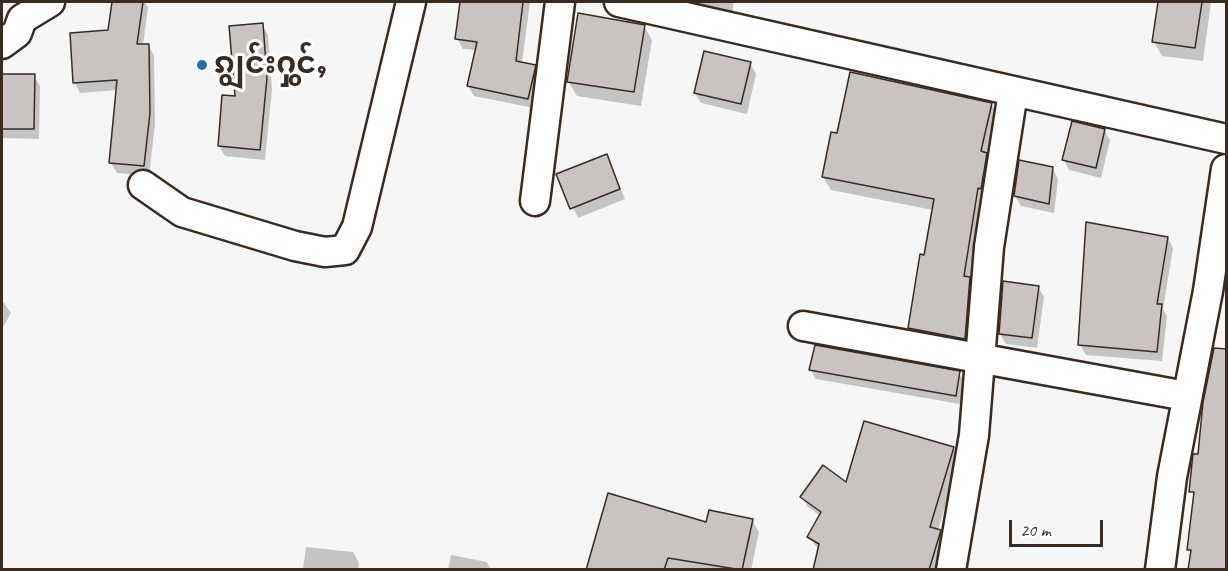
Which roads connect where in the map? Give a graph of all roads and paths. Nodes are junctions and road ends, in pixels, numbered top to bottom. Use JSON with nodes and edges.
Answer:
{"nodes":[{"id":1,"x":50,"y":2,"type":"edge"},
{"id":2,"x":411,"y":2,"type":"edge"},
{"id":3,"x":560,"y":2,"type":"edge"},
{"id":4,"x":619,"y":2,"type":"edge"},
{"id":5,"x":2,"y":44,"type":"edge"},
{"id":6,"x":1013,"y":92,"type":"junction"},
{"id":7,"x":1227,"y":139,"type":"edge"},
{"id":8,"x":1227,"y":169,"type":"edge"},
{"id":9,"x":143,"y":185,"type":"dead end"},
{"id":10,"x":535,"y":201,"type":"dead end"},
{"id":11,"x":1217,"y":292,"type":"edge"},
{"id":12,"x":803,"y":326,"type":"dead end"},
{"id":13,"x":980,"y":358,"type":"junction"},
{"id":14,"x":1186,"y":396,"type":"junction"},
{"id":15,"x":951,"y":570,"type":"edge"},
{"id":16,"x":1160,"y":570,"type":"edge"}],
"edges":[{"from":1,"to":5,"type":"street"},
{"from":2,"to":9,"type":"street"},
{"from":3,"to":10,"type":"street"},
{"from":4,"to":6,"type":"street"},
{"from":6,"to":7,"type":"street"},
{"from":6,"to":13,"type":"street"},
{"from":8,"to":11,"type":"street"},
{"from":11,"to":14,"type":"street"},
{"from":12,"to":13,"type":"street"},
{"from":13,"to":14,"type":"street"},
{"from":13,"to":15,"type":"street"},
{"from":14,"to":16,"type":"street"}]}
